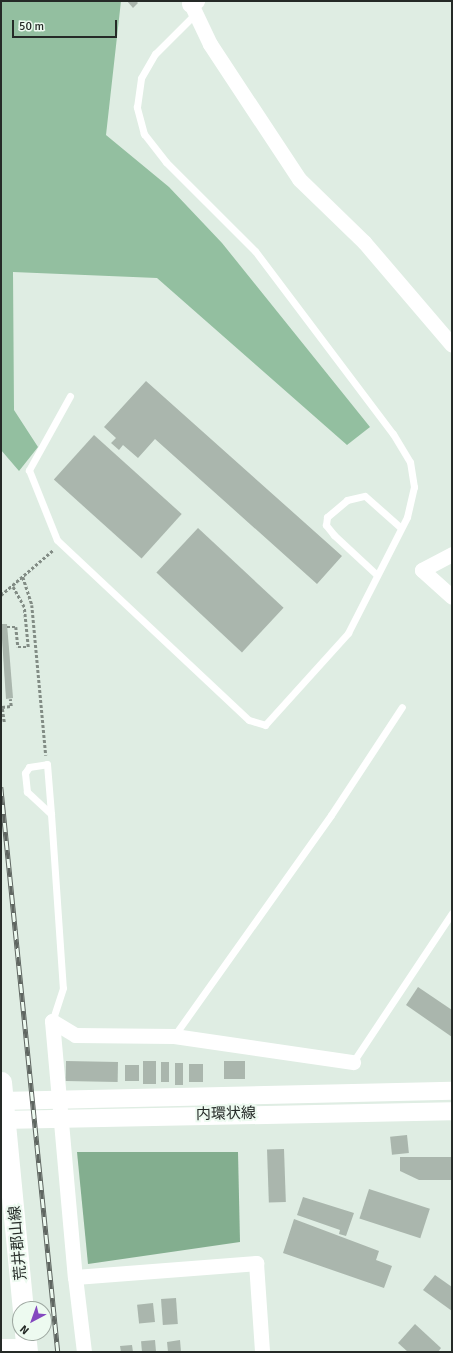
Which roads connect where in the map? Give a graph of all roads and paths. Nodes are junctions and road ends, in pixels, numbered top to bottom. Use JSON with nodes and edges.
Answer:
{"nodes":[{"id":1,"x":194,"y":6,"type":"edge"},
{"id":2,"x":452,"y":345,"type":"edge"},
{"id":3,"x":70,"y":396,"type":"dead end"},
{"id":4,"x":402,"y":528,"type":"junction"},
{"id":5,"x":59,"y":544,"type":"junction"},
{"id":6,"x":452,"y":554,"type":"edge"},
{"id":7,"x":377,"y":575,"type":"junction"},
{"id":8,"x":24,"y":577,"type":"junction"},
{"id":9,"x":13,"y":587,"type":"junction"},
{"id":10,"x":1,"y":595,"type":"edge"},
{"id":11,"x":452,"y":596,"type":"edge"},
{"id":12,"x":7,"y":627,"type":"dead end"},
{"id":13,"x":10,"y":699,"type":"dead end"},
{"id":14,"x":402,"y":707,"type":"dead end"},
{"id":15,"x":4,"y":722,"type":"dead end"},
{"id":16,"x":47,"y":764,"type":"junction"},
{"id":17,"x":51,"y":814,"type":"junction"},
{"id":18,"x":452,"y":913,"type":"edge"},
{"id":19,"x":52,"y":1021,"type":"junction"},
{"id":20,"x":174,"y":1036,"type":"junction"},
{"id":21,"x":353,"y":1062,"type":"joint"},
{"id":22,"x":1,"y":1082,"type":"edge"},
{"id":23,"x":452,"y":1091,"type":"edge"},
{"id":24,"x":1,"y":1101,"type":"edge"},
{"id":25,"x":452,"y":1111,"type":"edge"},
{"id":26,"x":1,"y":1120,"type":"edge"},
{"id":27,"x":5,"y":1144,"type":"edge"},
{"id":28,"x":75,"y":1277,"type":"junction"},
{"id":29,"x":22,"y":1301,"type":"edge"},
{"id":30,"x":26,"y":1344,"type":"edge"},
{"id":31,"x":1,"y":1346,"type":"edge"},
{"id":32,"x":84,"y":1352,"type":"edge"},
{"id":33,"x":262,"y":1352,"type":"edge"}],
"edges":[{"from":1,"to":2,"type":"street"},
{"from":1,"to":4,"type":"lane"},
{"from":3,"to":5,"type":"lane"},
{"from":4,"to":7,"type":"lane"},
{"from":4,"to":7,"type":"lane"},
{"from":5,"to":7,"type":"lane"},
{"from":5,"to":8,"type":"path"},
{"from":6,"to":11,"type":"street"},
{"from":8,"to":9,"type":"path"},
{"from":8,"to":16,"type":"path"},
{"from":9,"to":10,"type":"path"},
{"from":9,"to":12,"type":"path"},
{"from":13,"to":15,"type":"path"},
{"from":14,"to":20,"type":"lane"},
{"from":16,"to":17,"type":"lane"},
{"from":16,"to":17,"type":"lane"},
{"from":17,"to":19,"type":"lane"},
{"from":18,"to":21,"type":"lane"},
{"from":19,"to":20,"type":"street"},
{"from":19,"to":28,"type":"street"},
{"from":20,"to":21,"type":"street"},
{"from":22,"to":27,"type":"main road","name":"荒井郡山線"},
{"from":23,"to":24,"type":"street"},
{"from":25,"to":26,"type":"street","name":"内環状線"},
{"from":27,"to":29,"type":"main road","name":"荒井郡山線"},
{"from":28,"to":32,"type":"street"},
{"from":28,"to":33,"type":"street"},
{"from":30,"to":31,"type":"street"}]}
